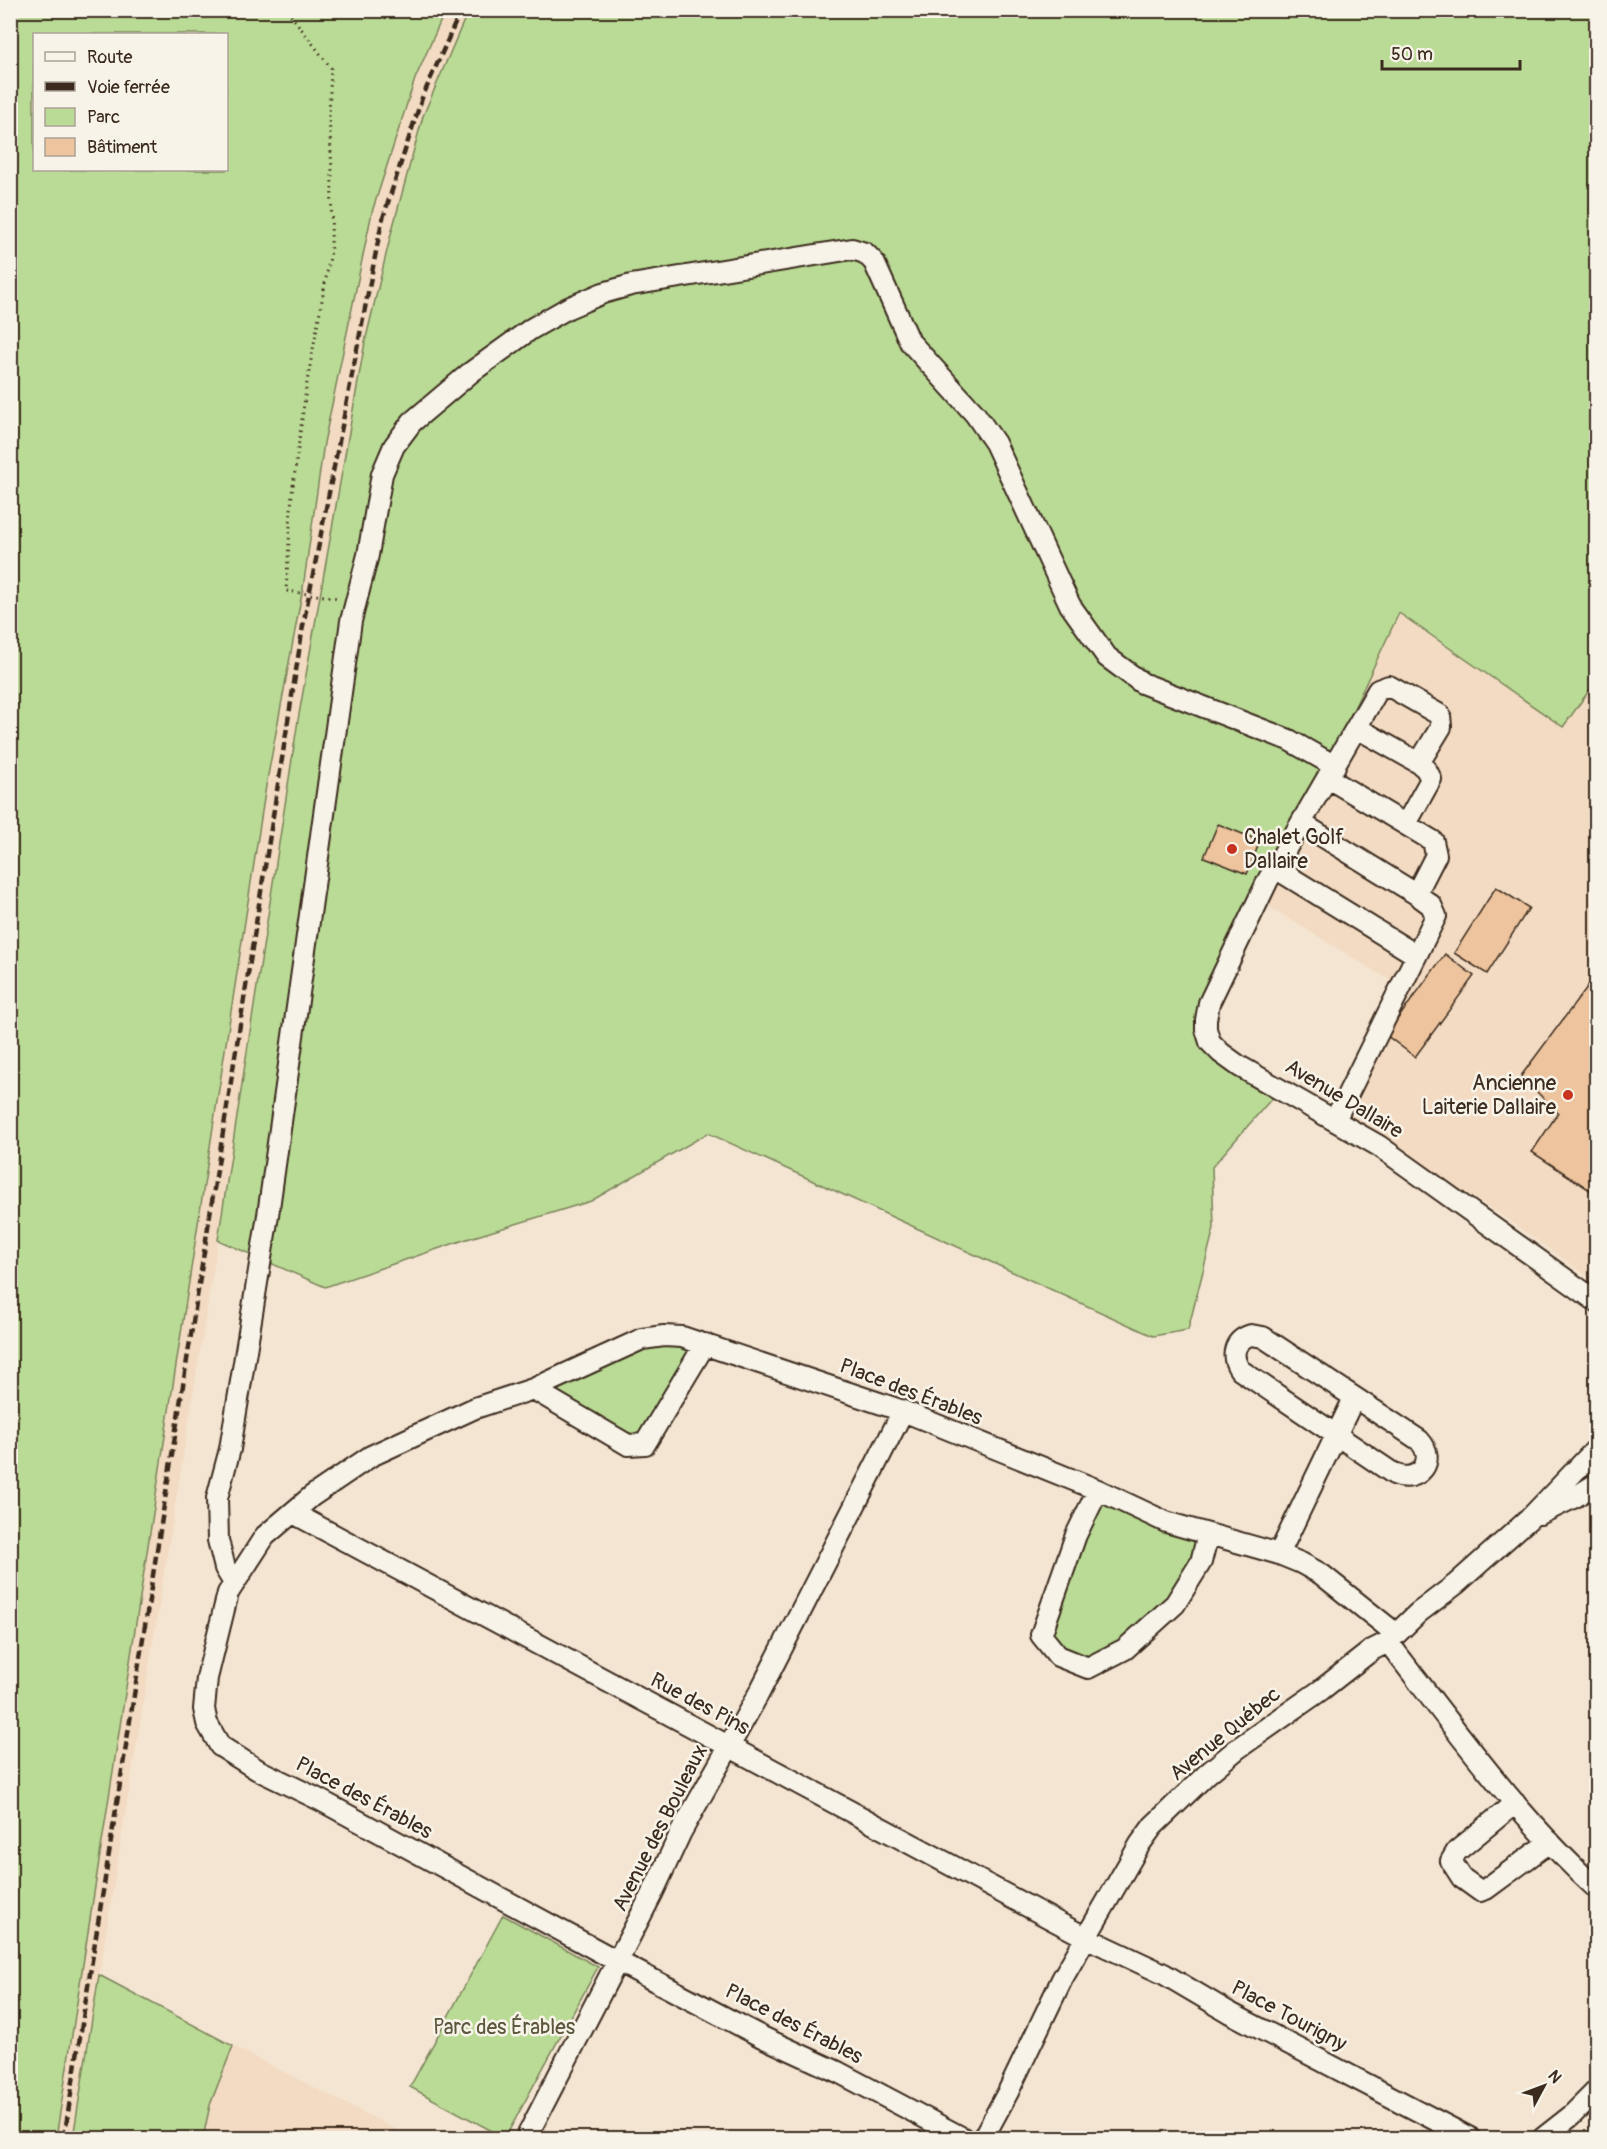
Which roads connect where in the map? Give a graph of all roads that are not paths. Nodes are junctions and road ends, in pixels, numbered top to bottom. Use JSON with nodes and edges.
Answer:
{"nodes":[{"id":1,"x":1357,"y":728,"type":"junction"},
{"id":2,"x":1419,"y":764,"type":"junction"},
{"id":3,"x":1331,"y":772,"type":"junction"},
{"id":4,"x":1301,"y":823,"type":"junction"},
{"id":5,"x":1406,"y":825,"type":"junction"},
{"id":6,"x":1272,"y":874,"type":"junction"},
{"id":7,"x":1416,"y":894,"type":"junction"},
{"id":8,"x":1416,"y":956,"type":"junction"},
{"id":9,"x":1335,"y":1120,"type":"junction"},
{"id":10,"x":1596,"y":1301,"type":"edge"},
{"id":11,"x":705,"y":1344,"type":"junction"},
{"id":12,"x":533,"y":1389,"type":"junction"},
{"id":13,"x":1354,"y":1398,"type":"junction"},
{"id":14,"x":903,"y":1411,"type":"junction"},
{"id":15,"x":1335,"y":1436,"type":"junction"},
{"id":16,"x":1596,"y":1449,"type":"edge"},
{"id":17,"x":1596,"y":1484,"type":"edge"},
{"id":18,"x":1098,"y":1490,"type":"junction"},
{"id":19,"x":293,"y":1513,"type":"junction"},
{"id":20,"x":1529,"y":1519,"type":"junction"},
{"id":21,"x":1208,"y":1534,"type":"junction"},
{"id":22,"x":1279,"y":1554,"type":"junction"},
{"id":23,"x":234,"y":1583,"type":"junction"},
{"id":24,"x":1391,"y":1637,"type":"junction"},
{"id":25,"x":729,"y":1746,"type":"junction"},
{"id":26,"x":1515,"y":1803,"type":"junction"},
{"id":27,"x":1551,"y":1842,"type":"junction"},
{"id":28,"x":1596,"y":1888,"type":"edge"},
{"id":29,"x":1085,"y":1937,"type":"junction"},
{"id":30,"x":617,"y":1961,"type":"junction"},
{"id":31,"x":1596,"y":2091,"type":"edge"},
{"id":32,"x":526,"y":2139,"type":"edge"},
{"id":33,"x":963,"y":2139,"type":"edge"},
{"id":34,"x":983,"y":2139,"type":"edge"},
{"id":35,"x":1470,"y":2139,"type":"edge"},
{"id":36,"x":1543,"y":2139,"type":"edge"}],
"edges":[{"from":1,"to":2,"type":"street"},
{"from":1,"to":2,"type":"street","name":"Avenue Dallaire"},
{"from":1,"to":3,"type":"street","name":"Avenue Dallaire"},
{"from":2,"to":5,"type":"street"},
{"from":3,"to":4,"type":"street","name":"Avenue Dallaire"},
{"from":3,"to":5,"type":"street"},
{"from":3,"to":23,"type":"street"},
{"from":4,"to":6,"type":"street","name":"Avenue Dallaire"},
{"from":4,"to":7,"type":"street"},
{"from":5,"to":7,"type":"street"},
{"from":6,"to":8,"type":"street"},
{"from":6,"to":9,"type":"street","name":"Avenue Dallaire"},
{"from":7,"to":8,"type":"street"},
{"from":8,"to":9,"type":"street"},
{"from":9,"to":10,"type":"street","name":"Avenue Dallaire"},
{"from":11,"to":12,"type":"street","name":"Place des Érables"},
{"from":11,"to":12,"type":"street"},
{"from":11,"to":14,"type":"street","name":"Place des Érables"},
{"from":12,"to":19,"type":"street","name":"Place des Érables"},
{"from":13,"to":15,"type":"street"},
{"from":13,"to":15,"type":"street"},
{"from":13,"to":15,"type":"street"},
{"from":14,"to":18,"type":"street","name":"Place des Érables"},
{"from":14,"to":25,"type":"street","name":"Avenue des Bouleaux"},
{"from":15,"to":22,"type":"street"},
{"from":16,"to":20,"type":"street","name":"Avenue Québec"},
{"from":17,"to":20,"type":"street"},
{"from":18,"to":21,"type":"street","name":"Place des Érables"},
{"from":18,"to":21,"type":"street"},
{"from":19,"to":23,"type":"street","name":"Place des Érables"},
{"from":19,"to":25,"type":"street","name":"Rue des Pins"},
{"from":20,"to":24,"type":"street","name":"Avenue Québec"},
{"from":21,"to":22,"type":"street","name":"Place des Érables"},
{"from":22,"to":24,"type":"street","name":"Place des Érables"},
{"from":23,"to":30,"type":"street","name":"Place des Érables"},
{"from":24,"to":26,"type":"street"},
{"from":24,"to":29,"type":"street","name":"Avenue Québec"},
{"from":25,"to":29,"type":"street","name":"Rue des Pins"},
{"from":25,"to":30,"type":"street","name":"Avenue des Bouleaux"},
{"from":26,"to":27,"type":"street"},
{"from":26,"to":27,"type":"street"},
{"from":27,"to":28,"type":"street"},
{"from":29,"to":34,"type":"street","name":"Avenue Québec"},
{"from":29,"to":35,"type":"street","name":"Place Tourigny"},
{"from":30,"to":32,"type":"street","name":"Avenue des Bouleaux"},
{"from":30,"to":33,"type":"street","name":"Place des Érables"},
{"from":31,"to":36,"type":"street"}]}
